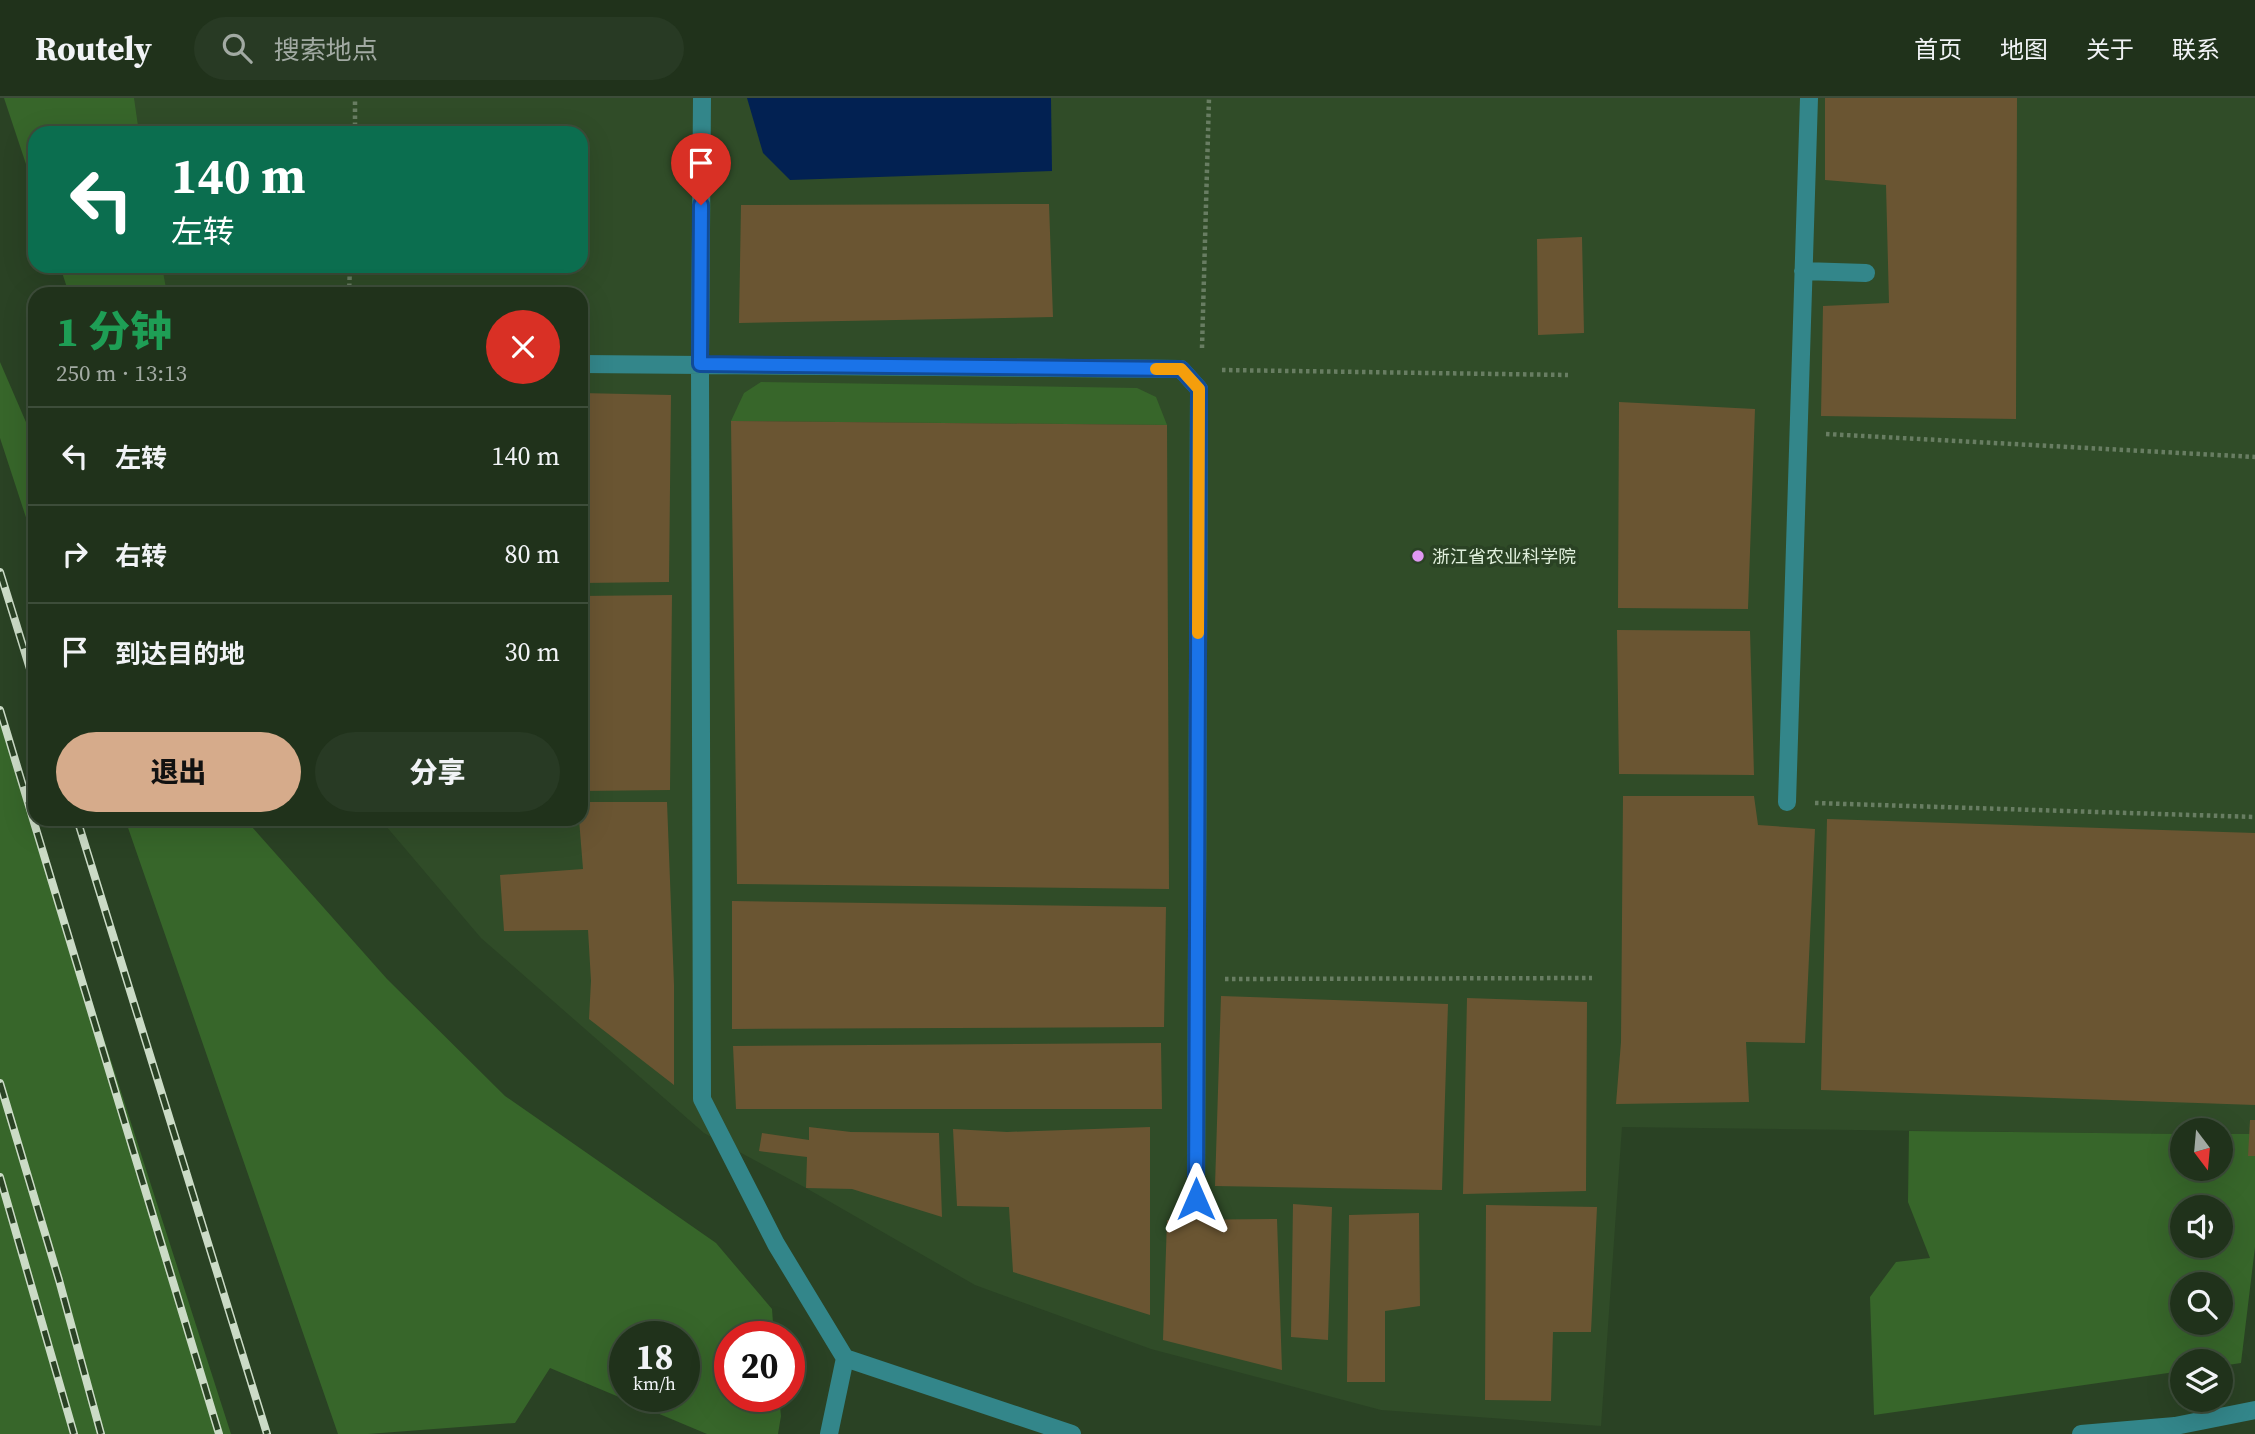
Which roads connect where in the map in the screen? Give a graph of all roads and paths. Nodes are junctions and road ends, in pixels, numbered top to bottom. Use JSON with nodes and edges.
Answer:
{"nodes":[{"id":1,"x":355,"y":98,"type":"edge"},
{"id":2,"x":702,"y":98,"type":"edge"},
{"id":3,"x":1209,"y":98,"type":"edge"},
{"id":4,"x":1809,"y":98,"type":"edge"},
{"id":5,"x":355,"y":126,"type":"edge"},
{"id":6,"x":1803,"y":271,"type":"junction"},
{"id":7,"x":1866,"y":273,"type":"dead end"},
{"id":8,"x":588,"y":364,"type":"edge"},
{"id":9,"x":700,"y":364,"type":"junction"},
{"id":10,"x":1181,"y":369,"type":"junction"},
{"id":11,"x":1201,"y":369,"type":"junction"},
{"id":12,"x":1568,"y":375,"type":"dead end"},
{"id":13,"x":1798,"y":433,"type":"junction"},
{"id":14,"x":2255,"y":457,"type":"edge"},
{"id":15,"x":1787,"y":802,"type":"joint"},
{"id":16,"x":2255,"y":817,"type":"edge"},
{"id":17,"x":1592,"y":978,"type":"dead end"},
{"id":18,"x":1197,"y":979,"type":"junction"},
{"id":19,"x":1196,"y":1199,"type":"dead end"},
{"id":20,"x":845,"y":1358,"type":"junction"},
{"id":21,"x":2255,"y":1410,"type":"edge"},
{"id":22,"x":830,"y":1434,"type":"edge"},
{"id":23,"x":1072,"y":1434,"type":"edge"},
{"id":24,"x":2081,"y":1434,"type":"edge"}],
"edges":[{"from":1,"to":5,"type":"path"},
{"from":2,"to":9,"type":"street"},
{"from":3,"to":11,"type":"path"},
{"from":4,"to":6,"type":"street"},
{"from":6,"to":7,"type":"street"},
{"from":6,"to":13,"type":"street"},
{"from":8,"to":9,"type":"street"},
{"from":9,"to":10,"type":"street"},
{"from":9,"to":20,"type":"street"},
{"from":10,"to":11,"type":"path"},
{"from":10,"to":18,"type":"street"},
{"from":11,"to":12,"type":"path"},
{"from":13,"to":14,"type":"path"},
{"from":13,"to":15,"type":"street"},
{"from":15,"to":16,"type":"path"},
{"from":17,"to":18,"type":"path"},
{"from":18,"to":19,"type":"street"},
{"from":20,"to":22,"type":"street"},
{"from":20,"to":23,"type":"street"},
{"from":21,"to":24,"type":"street"}]}
